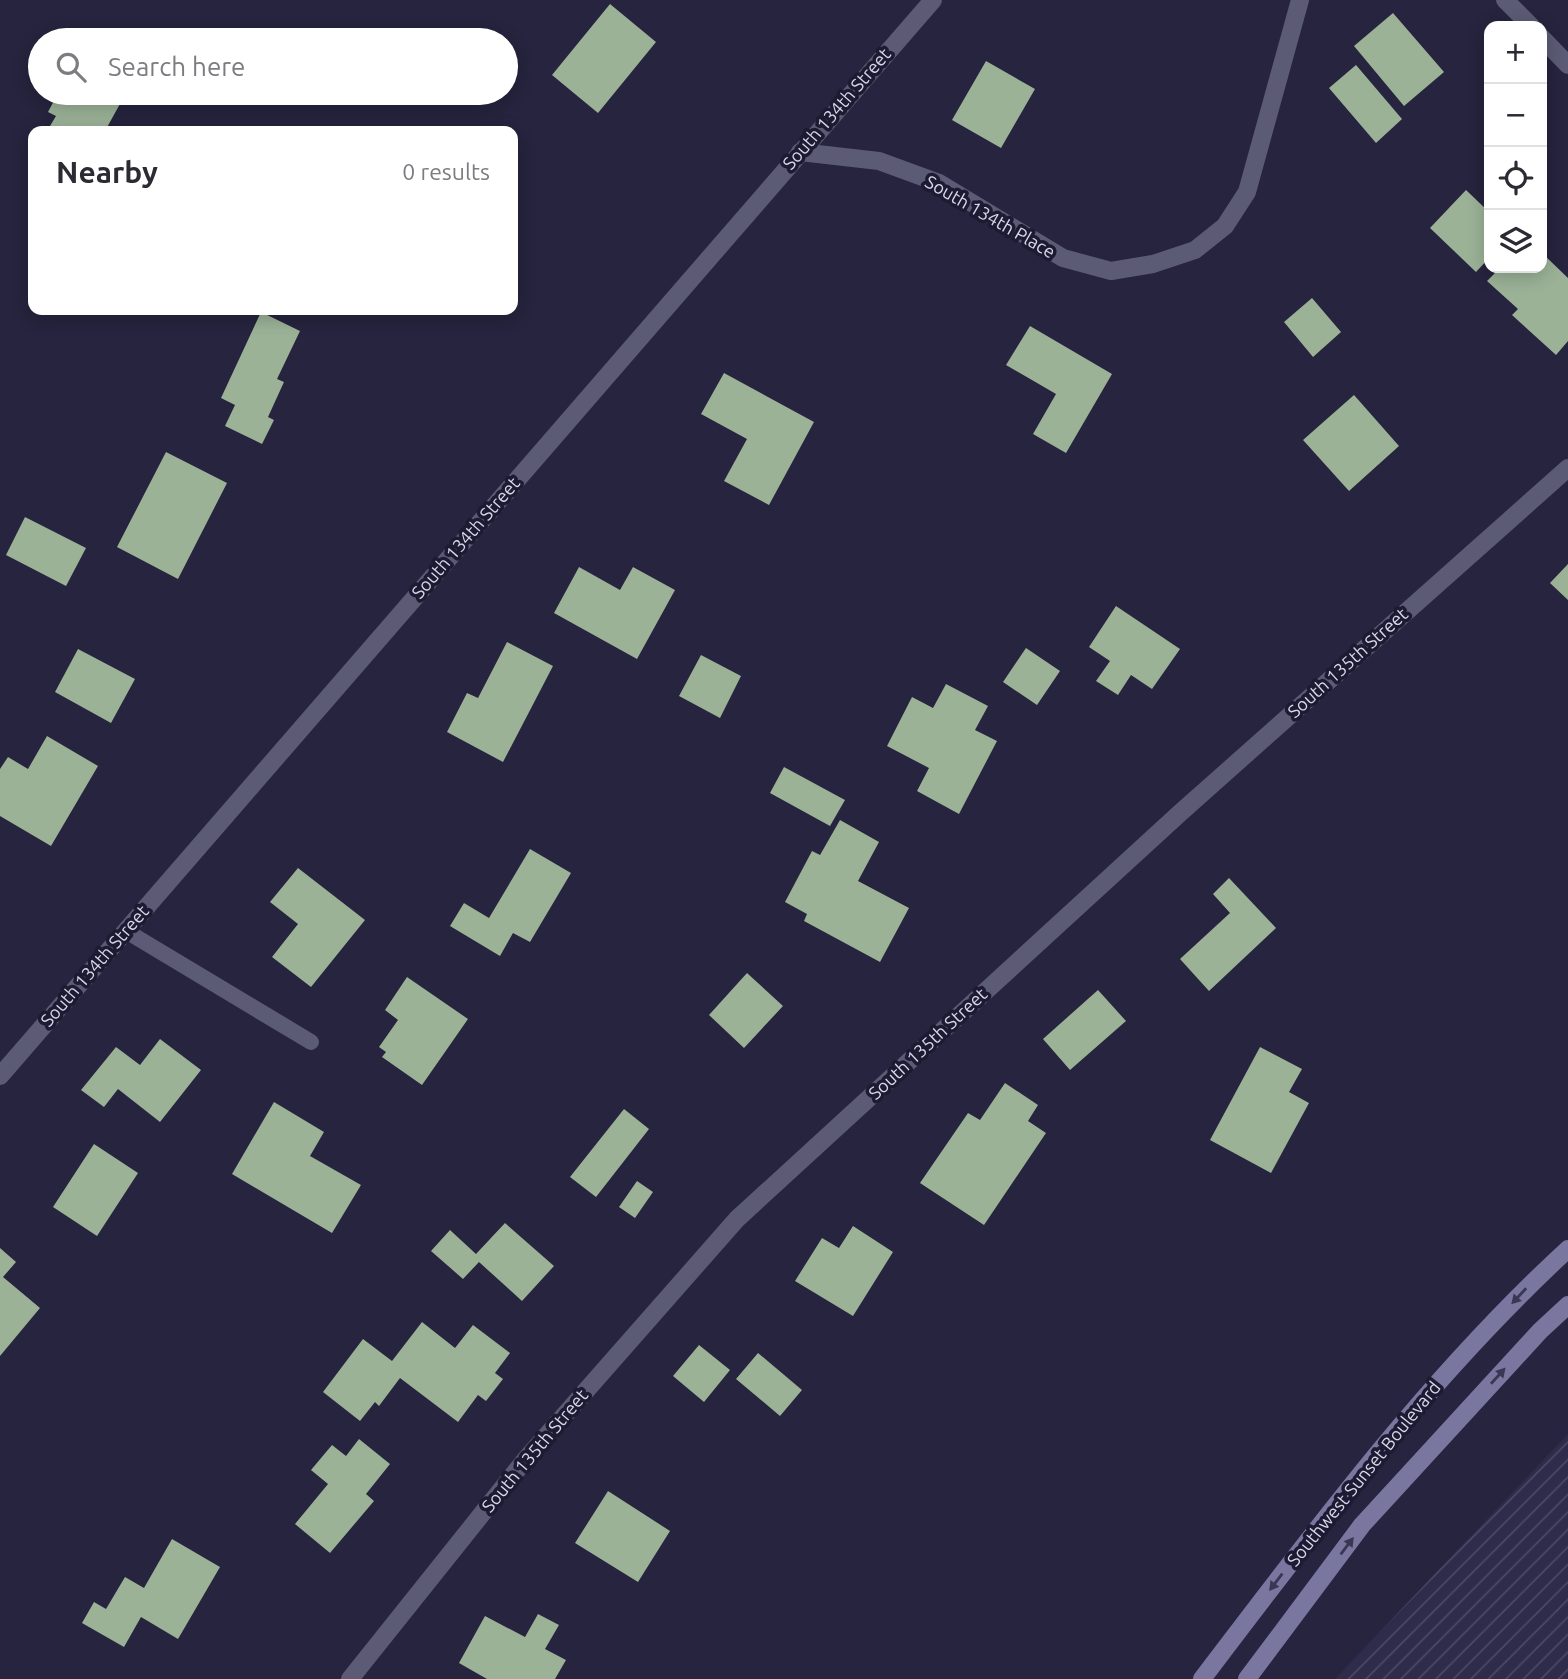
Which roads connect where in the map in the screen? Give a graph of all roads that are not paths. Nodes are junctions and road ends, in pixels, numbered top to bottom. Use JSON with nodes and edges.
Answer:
{"nodes":[{"id":1,"x":933,"y":0,"type":"edge"},
{"id":2,"x":1300,"y":0,"type":"edge"},
{"id":3,"x":1505,"y":0,"type":"edge"},
{"id":4,"x":1526,"y":21,"type":"edge"},
{"id":5,"x":1547,"y":43,"type":"edge"},
{"id":6,"x":1568,"y":65,"type":"edge"},
{"id":7,"x":800,"y":152,"type":"junction"},
{"id":8,"x":1568,"y":468,"type":"edge"},
{"id":9,"x":126,"y":931,"type":"junction"},
{"id":10,"x":311,"y":1042,"type":"dead end"},
{"id":11,"x":0,"y":1076,"type":"edge"},
{"id":12,"x":1568,"y":1250,"type":"edge"},
{"id":13,"x":1568,"y":1305,"type":"edge"},
{"id":14,"x":350,"y":1679,"type":"edge"},
{"id":15,"x":1202,"y":1679,"type":"edge"},
{"id":16,"x":1247,"y":1679,"type":"edge"}],
"edges":[{"from":1,"to":7,"type":"street","name":"South 134th Street"},
{"from":2,"to":7,"type":"street","name":"South 134th Place"},
{"from":3,"to":4,"type":"street"},
{"from":5,"to":6,"type":"street"},
{"from":7,"to":9,"type":"street","name":"South 134th Street"},
{"from":8,"to":14,"type":"street","name":"South 135th Street"},
{"from":9,"to":10,"type":"lane"},
{"from":9,"to":11,"type":"street","name":"South 134th Street"},
{"from":12,"to":15,"type":"main road","name":"Southwest Sunset Boulevard","one_way":true},
{"from":16,"to":13,"type":"main road","name":"Southwest Sunset Boulevard","one_way":true}]}
